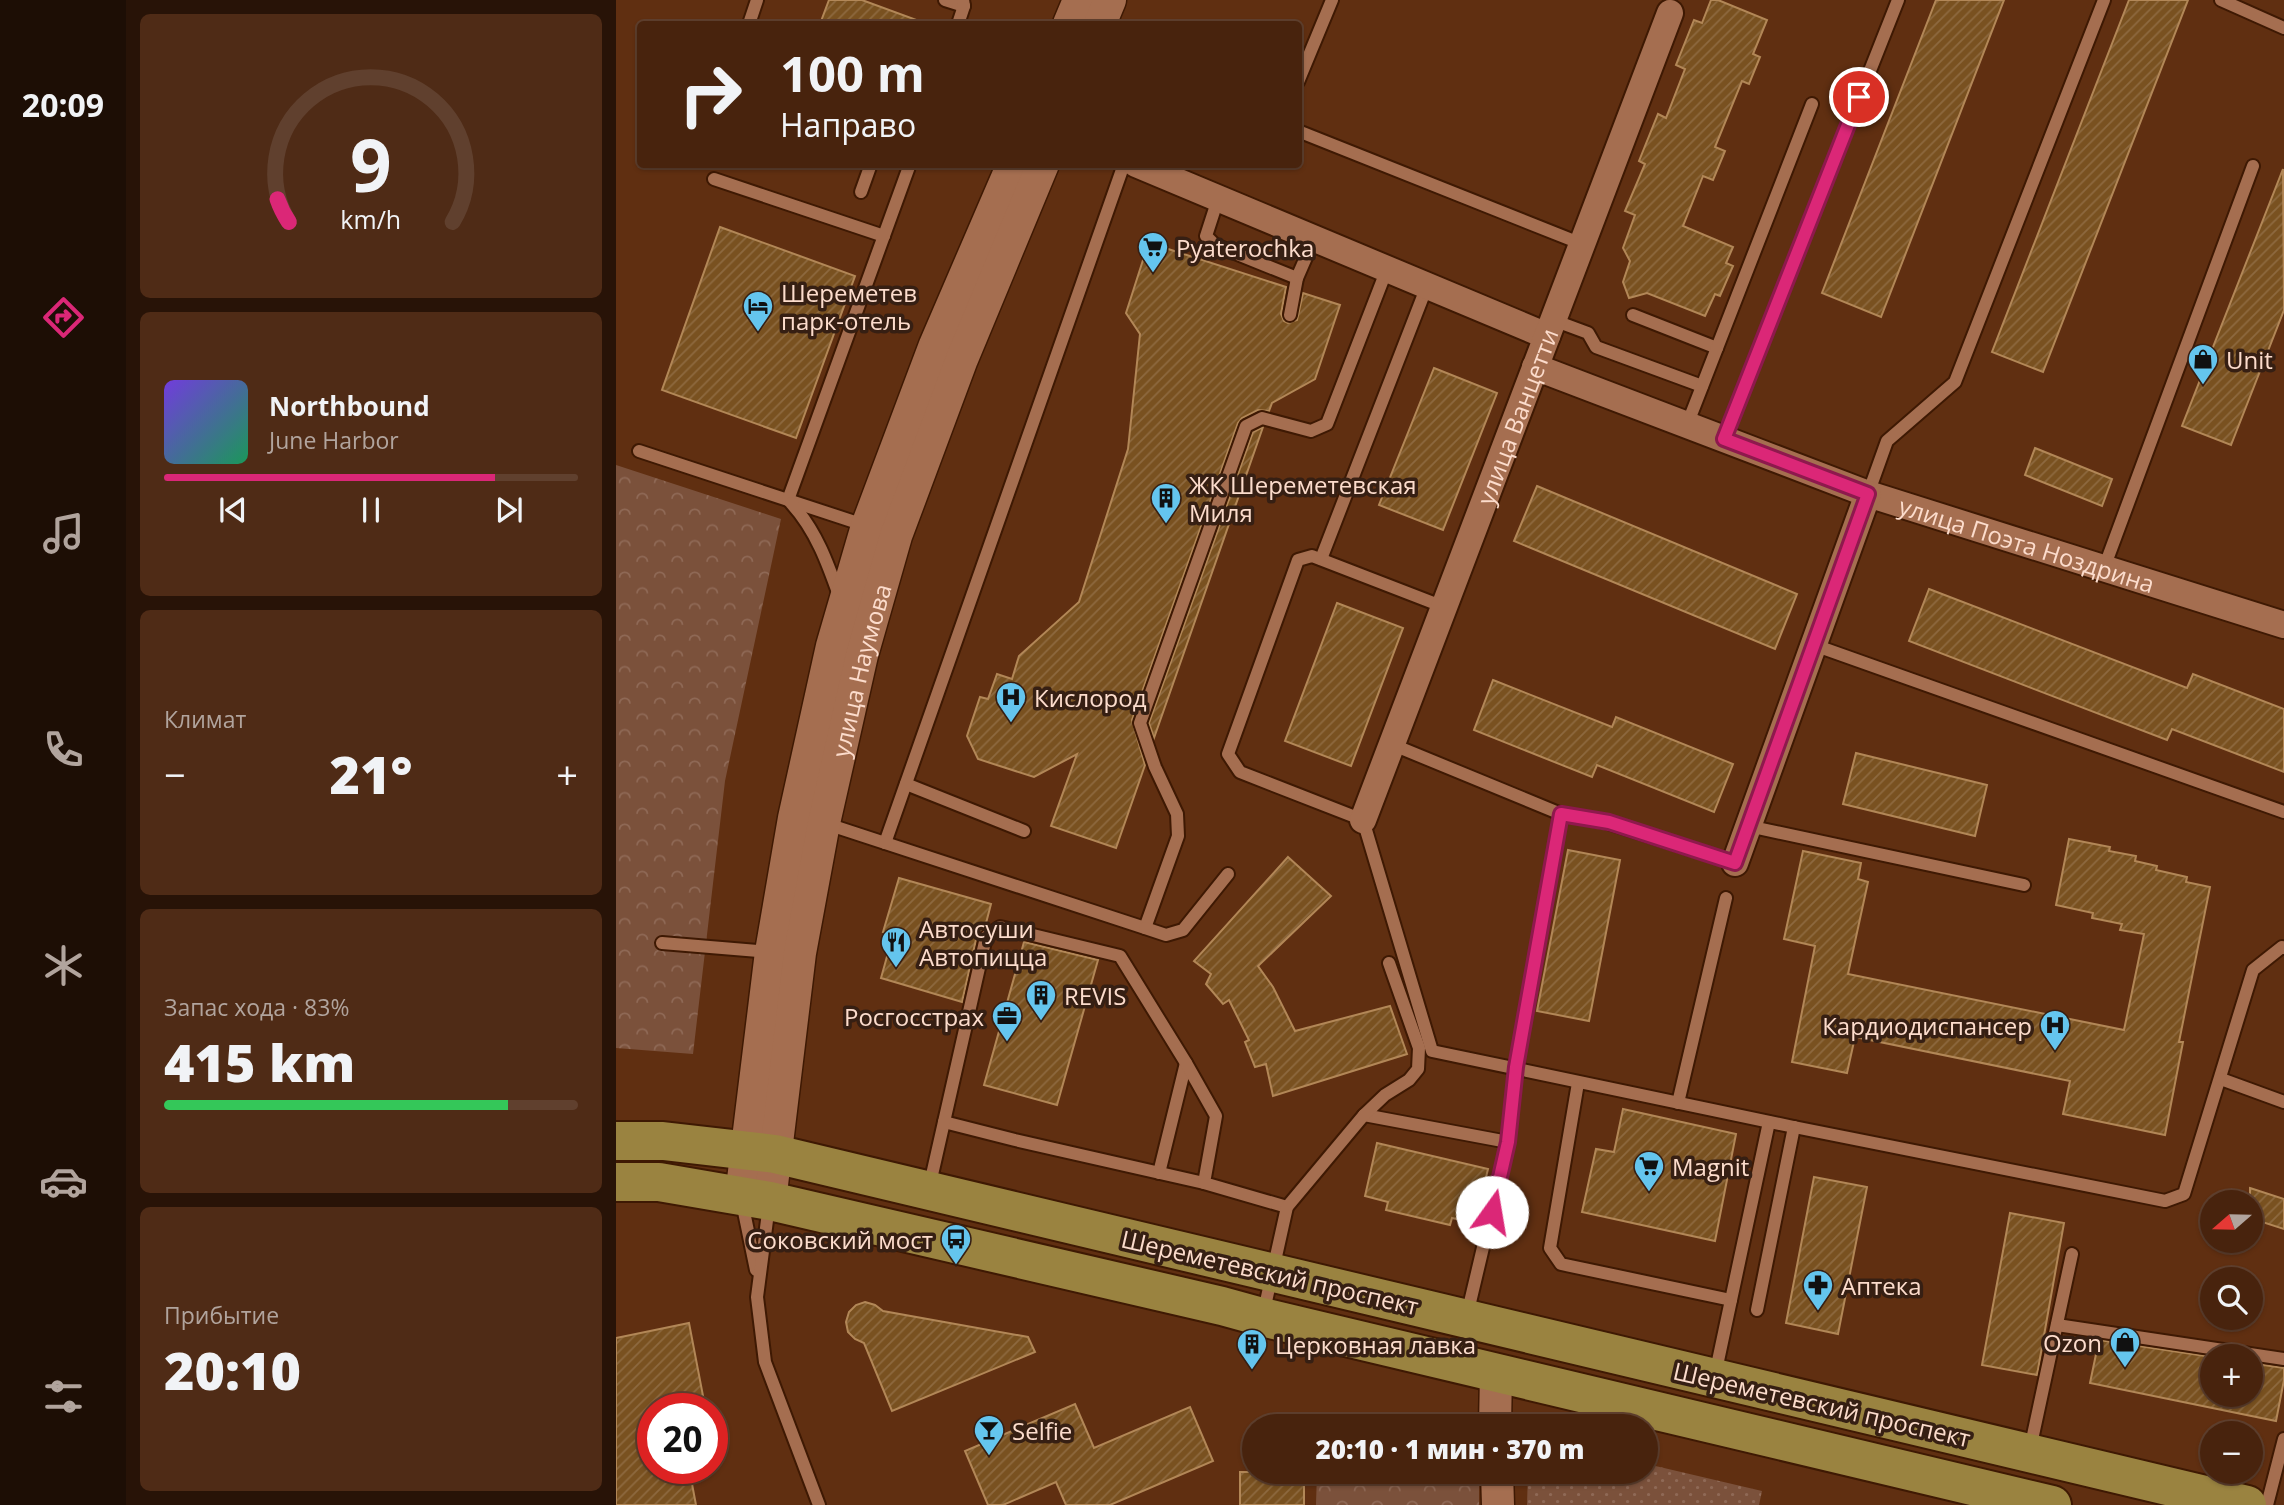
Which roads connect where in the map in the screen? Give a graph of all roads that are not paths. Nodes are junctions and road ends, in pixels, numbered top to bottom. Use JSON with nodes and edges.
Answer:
{"nodes":[{"id":1,"x":757,"y":0,"type":"edge"},
{"id":2,"x":945,"y":0,"type":"edge"},
{"id":3,"x":1079,"y":0,"type":"edge"},
{"id":4,"x":1110,"y":0,"type":"edge"},
{"id":5,"x":1332,"y":0,"type":"edge"},
{"id":6,"x":1898,"y":0,"type":"edge"},
{"id":7,"x":2104,"y":0,"type":"edge"},
{"id":8,"x":2221,"y":0,"type":"edge"},
{"id":9,"x":963,"y":3,"type":"edge"},
{"id":10,"x":1670,"y":13,"type":"dead end"},
{"id":11,"x":750,"y":21,"type":"edge"},
{"id":12,"x":959,"y":21,"type":"edge"},
{"id":13,"x":1070,"y":21,"type":"edge"},
{"id":14,"x":1101,"y":21,"type":"edge"},
{"id":15,"x":2284,"y":28,"type":"edge"},
{"id":16,"x":1302,"y":72,"type":"edge"},
{"id":17,"x":1812,"y":104,"type":"dead end"},
{"id":18,"x":1302,"y":133,"type":"edge"},
{"id":19,"x":2253,"y":166,"type":"dead end"},
{"id":20,"x":870,"y":168,"type":"edge"},
{"id":21,"x":909,"y":168,"type":"edge"},
{"id":22,"x":1011,"y":168,"type":"edge"},
{"id":23,"x":1040,"y":168,"type":"edge"},
{"id":24,"x":1123,"y":168,"type":"edge"},
{"id":25,"x":1145,"y":168,"type":"edge"},
{"id":26,"x":714,"y":180,"type":"dead end"},
{"id":27,"x":861,"y":192,"type":"dead end"},
{"id":28,"x":1218,"y":199,"type":"junction"},
{"id":29,"x":884,"y":236,"type":"junction"},
{"id":30,"x":1314,"y":239,"type":"junction"},
{"id":31,"x":1582,"y":244,"type":"junction"},
{"id":32,"x":1387,"y":269,"type":"junction"},
{"id":33,"x":1297,"y":278,"type":"junction"},
{"id":34,"x":1427,"y":286,"type":"junction"},
{"id":35,"x":1290,"y":315,"type":"dead end"},
{"id":36,"x":1633,"y":315,"type":"dead end"},
{"id":37,"x":1550,"y":328,"type":"junction"},
{"id":38,"x":1717,"y":348,"type":"junction"},
{"id":39,"x":1535,"y":367,"type":"junction"},
{"id":40,"x":1702,"y":386,"type":"junction"},
{"id":41,"x":1687,"y":425,"type":"junction"},
{"id":42,"x":1724,"y":439,"type":"junction"},
{"id":43,"x":639,"y":451,"type":"dead end"},
{"id":44,"x":1868,"y":494,"type":"junction"},
{"id":45,"x":788,"y":500,"type":"junction"},
{"id":46,"x":867,"y":526,"type":"junction"},
{"id":47,"x":1321,"y":559,"type":"junction"},
{"id":48,"x":2104,"y":568,"type":"junction"},
{"id":49,"x":843,"y":607,"type":"junction"},
{"id":50,"x":1444,"y":607,"type":"junction"},
{"id":51,"x":2284,"y":625,"type":"edge"},
{"id":52,"x":1814,"y":645,"type":"junction"},
{"id":53,"x":1391,"y":744,"type":"junction"},
{"id":54,"x":906,"y":784,"type":"junction"},
{"id":55,"x":2284,"y":812,"type":"edge"},
{"id":56,"x":1561,"y":814,"type":"junction"},
{"id":57,"x":1363,"y":820,"type":"junction"},
{"id":58,"x":824,"y":823,"type":"junction"},
{"id":59,"x":1748,"y":826,"type":"junction"},
{"id":60,"x":1024,"y":831,"type":"dead end"},
{"id":61,"x":885,"y":843,"type":"junction"},
{"id":62,"x":1735,"y":863,"type":"joint"},
{"id":63,"x":1228,"y":874,"type":"dead end"},
{"id":64,"x":2024,"y":885,"type":"dead end"},
{"id":65,"x":1726,"y":898,"type":"dead end"},
{"id":66,"x":1144,"y":928,"type":"junction"},
{"id":67,"x":662,"y":943,"type":"dead end"},
{"id":68,"x":2284,"y":948,"type":"edge"},
{"id":69,"x":771,"y":952,"type":"junction"},
{"id":70,"x":1389,"y":963,"type":"dead end"},
{"id":71,"x":1186,"y":1063,"type":"junction"},
{"id":72,"x":1516,"y":1067,"type":"junction"},
{"id":73,"x":2221,"y":1079,"type":"junction"},
{"id":74,"x":1578,"y":1083,"type":"junction"},
{"id":75,"x":2284,"y":1102,"type":"edge"},
{"id":76,"x":1678,"y":1103,"type":"junction"},
{"id":77,"x":1364,"y":1115,"type":"junction"},
{"id":78,"x":944,"y":1122,"type":"junction"},
{"id":79,"x":1769,"y":1122,"type":"junction"},
{"id":80,"x":1794,"y":1127,"type":"junction"},
{"id":81,"x":616,"y":1141,"type":"edge"},
{"id":82,"x":1508,"y":1142,"type":"junction"},
{"id":83,"x":761,"y":1152,"type":"junction"},
{"id":84,"x":1159,"y":1173,"type":"junction"},
{"id":85,"x":616,"y":1182,"type":"edge"},
{"id":86,"x":1204,"y":1183,"type":"junction"},
{"id":87,"x":929,"y":1191,"type":"junction"},
{"id":88,"x":755,"y":1198,"type":"junction"},
{"id":89,"x":1287,"y":1207,"type":"junction"},
{"id":90,"x":2072,"y":1254,"type":"dead end"},
{"id":91,"x":1272,"y":1273,"type":"junction"},
{"id":92,"x":758,"y":1281,"type":"junction"},
{"id":93,"x":1731,"y":1300,"type":"junction"},
{"id":94,"x":1757,"y":1310,"type":"dead end"},
{"id":95,"x":1262,"y":1317,"type":"junction"},
{"id":96,"x":1466,"y":1318,"type":"junction"},
{"id":97,"x":2057,"y":1325,"type":"junction"},
{"id":98,"x":1505,"y":1328,"type":"junction"},
{"id":99,"x":2284,"y":1359,"type":"edge"},
{"id":100,"x":1496,"y":1373,"type":"junction"},
{"id":101,"x":1714,"y":1378,"type":"junction"},
{"id":102,"x":1495,"y":1414,"type":"edge"},
{"id":103,"x":2284,"y":1439,"type":"edge"},
{"id":104,"x":2029,"y":1453,"type":"junction"},
{"id":105,"x":1498,"y":1484,"type":"edge"},
{"id":106,"x":819,"y":1505,"type":"edge"},
{"id":107,"x":1499,"y":1505,"type":"edge"},
{"id":108,"x":2052,"y":1505,"type":"edge"},
{"id":109,"x":2247,"y":1505,"type":"edge"},
{"id":110,"x":2267,"y":1505,"type":"edge"}],
"edges":[{"from":1,"to":11,"type":"lane"},
{"from":2,"to":9,"type":"lane"},
{"from":3,"to":13,"type":"street"},
{"from":4,"to":14,"type":"street"},
{"from":5,"to":16,"type":"lane"},
{"from":6,"to":42,"type":"lane"},
{"from":7,"to":44,"type":"lane"},
{"from":8,"to":15,"type":"lane"},
{"from":9,"to":12,"type":"lane"},
{"from":10,"to":31,"type":"street","name":"улица Ванцетти"},
{"from":17,"to":38,"type":"lane"},
{"from":18,"to":31,"type":"lane"},
{"from":19,"to":48,"type":"lane"},
{"from":20,"to":27,"type":"lane"},
{"from":21,"to":29,"type":"lane"},
{"from":22,"to":46,"type":"street","name":"улица Наумова"},
{"from":23,"to":58,"type":"street","name":"улица Наумова"},
{"from":24,"to":54,"type":"lane"},
{"from":25,"to":28,"type":"street"},
{"from":26,"to":29,"type":"lane"},
{"from":28,"to":30,"type":"street"},
{"from":28,"to":33,"type":"lane"},
{"from":29,"to":45,"type":"lane"},
{"from":30,"to":32,"type":"street"},
{"from":30,"to":33,"type":"lane"},
{"from":31,"to":37,"type":"street","name":"улица Ванцетти"},
{"from":32,"to":34,"type":"street"},
{"from":32,"to":66,"type":"lane"},
{"from":33,"to":35,"type":"lane"},
{"from":34,"to":37,"type":"street"},
{"from":34,"to":47,"type":"lane"},
{"from":36,"to":38,"type":"lane"},
{"from":37,"to":39,"type":"street","name":"улица Ванцетти"},
{"from":37,"to":40,"type":"lane"},
{"from":38,"to":40,"type":"lane"},
{"from":39,"to":41,"type":"street","name":"улица Поэта Ноздрина"},
{"from":39,"to":50,"type":"street","name":"улица Ванцетти"},
{"from":40,"to":41,"type":"lane"},
{"from":41,"to":42,"type":"street","name":"улица Поэта Ноздрина"},
{"from":42,"to":44,"type":"street","name":"улица Поэта Ноздрина"},
{"from":43,"to":45,"type":"lane"},
{"from":44,"to":48,"type":"street","name":"улица Поэта Ноздрина"},
{"from":44,"to":52,"type":"street"},
{"from":45,"to":46,"type":"lane"},
{"from":45,"to":49,"type":"lane"},
{"from":46,"to":49,"type":"street","name":"улица Наумова"},
{"from":47,"to":50,"type":"lane"},
{"from":47,"to":57,"type":"lane"},
{"from":48,"to":51,"type":"street","name":"улица Поэта Ноздрина"},
{"from":49,"to":69,"type":"street","name":"улица Наумова"},
{"from":50,"to":53,"type":"street","name":"улица Ванцетти"},
{"from":52,"to":55,"type":"lane"},
{"from":52,"to":59,"type":"street"},
{"from":53,"to":56,"type":"lane"},
{"from":53,"to":57,"type":"street","name":"улица Ванцетти"},
{"from":54,"to":60,"type":"lane"},
{"from":54,"to":61,"type":"lane"},
{"from":56,"to":62,"type":"lane"},
{"from":56,"to":72,"type":"lane"},
{"from":57,"to":72,"type":"lane"},
{"from":58,"to":61,"type":"lane"},
{"from":58,"to":83,"type":"street","name":"улица Наумова"},
{"from":59,"to":62,"type":"street"},
{"from":59,"to":64,"type":"lane"},
{"from":61,"to":66,"type":"lane"},
{"from":63,"to":66,"type":"lane"},
{"from":65,"to":76,"type":"lane"},
{"from":67,"to":69,"type":"lane"},
{"from":68,"to":73,"type":"lane"},
{"from":69,"to":83,"type":"street","name":"улица Наумова"},
{"from":70,"to":77,"type":"lane"},
{"from":71,"to":78,"type":"lane"},
{"from":71,"to":84,"type":"lane"},
{"from":71,"to":86,"type":"lane"},
{"from":72,"to":74,"type":"lane"},
{"from":72,"to":82,"type":"lane"},
{"from":73,"to":75,"type":"lane"},
{"from":73,"to":80,"type":"lane"},
{"from":74,"to":76,"type":"lane"},
{"from":74,"to":93,"type":"lane"},
{"from":76,"to":79,"type":"lane"},
{"from":77,"to":82,"type":"lane"},
{"from":77,"to":89,"type":"lane"},
{"from":78,"to":84,"type":"lane"},
{"from":78,"to":87,"type":"lane"},
{"from":79,"to":80,"type":"lane"},
{"from":79,"to":93,"type":"lane"},
{"from":80,"to":94,"type":"lane"},
{"from":81,"to":83,"type":"main road","name":"Шереметевский проспект"},
{"from":82,"to":96,"type":"lane"},
{"from":83,"to":87,"type":"main road","name":"Шереметевский проспект"},
{"from":83,"to":88,"type":"street","name":"улица Наумова"},
{"from":84,"to":86,"type":"lane"},
{"from":85,"to":88,"type":"main road","name":"Шереметевский проспект"},
{"from":86,"to":89,"type":"lane"},
{"from":87,"to":91,"type":"main road","name":"Шереметевский проспект"},
{"from":88,"to":92,"type":"lane"},
{"from":88,"to":92,"type":"lane"},
{"from":88,"to":95,"type":"main road","name":"Шереметевский проспект"},
{"from":89,"to":91,"type":"lane"},
{"from":90,"to":97,"type":"lane"},
{"from":91,"to":95,"type":"lane"},
{"from":91,"to":96,"type":"main road","name":"Шереметевский проспект"},
{"from":92,"to":106,"type":"lane"},
{"from":93,"to":101,"type":"lane"},
{"from":95,"to":100,"type":"main road","name":"Шереметевский проспект"},
{"from":96,"to":98,"type":"main road","name":"Шереметевский проспект"},
{"from":97,"to":99,"type":"lane"},
{"from":97,"to":104,"type":"lane"},
{"from":98,"to":100,"type":"main road"},
{"from":98,"to":101,"type":"main road","name":"Шереметевский проспект"},
{"from":100,"to":102,"type":"street"},
{"from":100,"to":108,"type":"main road","name":"Шереметевский проспект"},
{"from":101,"to":104,"type":"main road","name":"Шереметевский проспект"},
{"from":103,"to":110,"type":"lane"},
{"from":104,"to":109,"type":"main road","name":"Шереметевский проспект"},
{"from":105,"to":107,"type":"street"}]}
